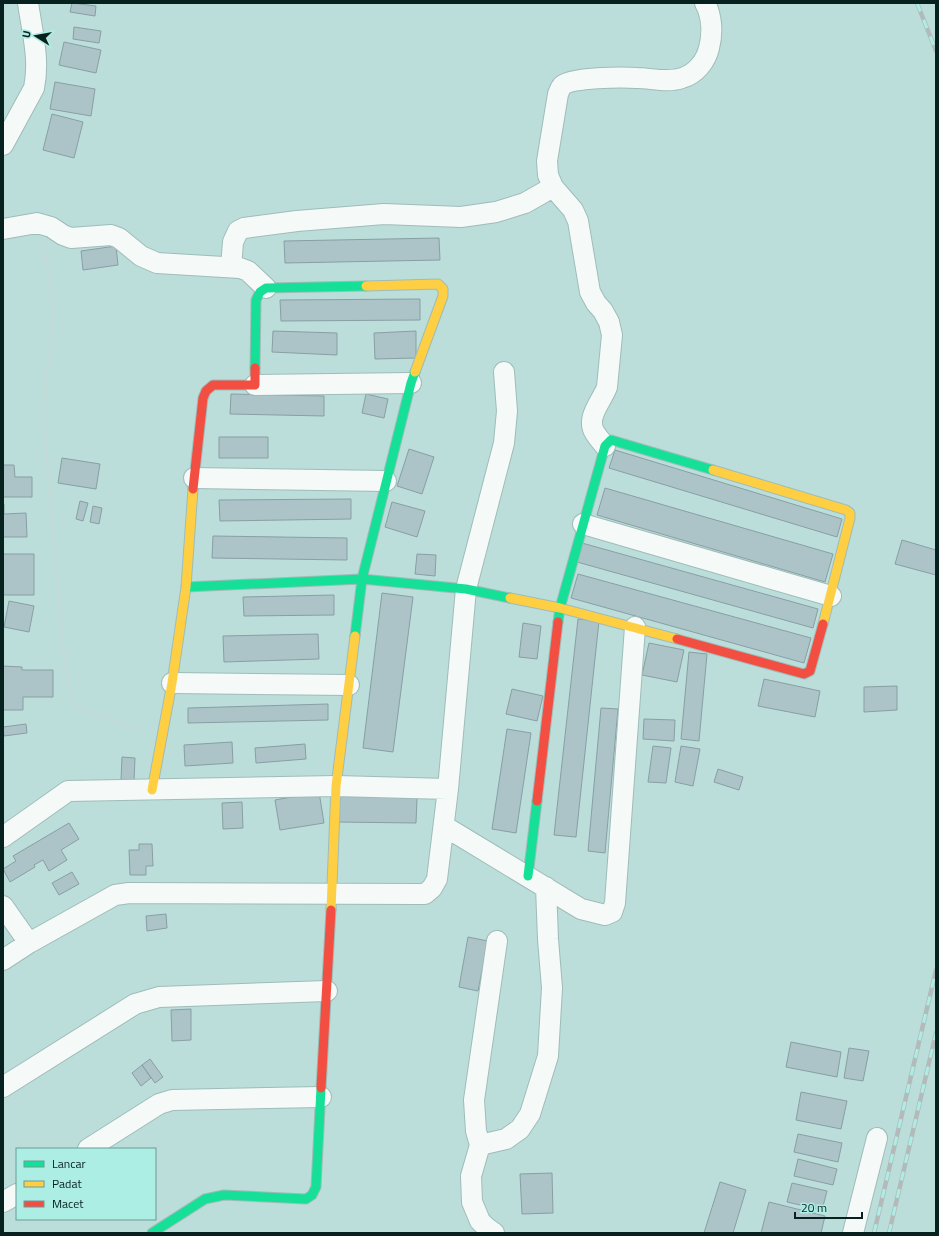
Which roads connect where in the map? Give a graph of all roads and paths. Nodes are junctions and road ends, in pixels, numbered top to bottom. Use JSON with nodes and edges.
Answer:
{"nodes":[{"id":1,"x":28,"y":3,"type":"edge"},
{"id":2,"x":705,"y":3,"type":"edge"},
{"id":3,"x":3,"y":145,"type":"edge"},
{"id":4,"x":553,"y":187,"type":"junction"},
{"id":5,"x":38,"y":223,"type":"junction"},
{"id":6,"x":3,"y":228,"type":"edge"},
{"id":7,"x":231,"y":267,"type":"junction"},
{"id":8,"x":266,"y":288,"type":"junction"},
{"id":9,"x":504,"y":372,"type":"dead end"},
{"id":10,"x":411,"y":384,"type":"junction"},
{"id":11,"x":255,"y":385,"type":"junction"},
{"id":12,"x":605,"y":446,"type":"junction"},
{"id":13,"x":194,"y":478,"type":"junction"},
{"id":14,"x":386,"y":481,"type":"junction"},
{"id":15,"x":583,"y":524,"type":"junction"},
{"id":16,"x":362,"y":579,"type":"junction"},
{"id":17,"x":186,"y":587,"type":"junction"},
{"id":18,"x":466,"y":589,"type":"junction"},
{"id":19,"x":831,"y":596,"type":"junction"},
{"id":20,"x":560,"y":608,"type":"junction"},
{"id":21,"x":635,"y":627,"type":"junction"},
{"id":22,"x":172,"y":683,"type":"junction"},
{"id":23,"x":349,"y":685,"type":"junction"},
{"id":24,"x":162,"y":736,"type":"junction"},
{"id":25,"x":336,"y":786,"type":"junction"},
{"id":26,"x":448,"y":789,"type":"junction"},
{"id":27,"x":152,"y":790,"type":"junction"},
{"id":28,"x":444,"y":826,"type":"junction"},
{"id":29,"x":3,"y":837,"type":"edge"},
{"id":30,"x":528,"y":876,"type":"junction"},
{"id":31,"x":546,"y":887,"type":"junction"},
{"id":32,"x":332,"y":893,"type":"junction"},
{"id":33,"x":3,"y":906,"type":"edge"},
{"id":34,"x":497,"y":941,"type":"dead end"},
{"id":35,"x":29,"y":943,"type":"junction"},
{"id":36,"x":3,"y":960,"type":"edge"},
{"id":37,"x":327,"y":991,"type":"junction"},
{"id":38,"x":3,"y":1087,"type":"edge"},
{"id":39,"x":320,"y":1097,"type":"junction"},
{"id":40,"x":877,"y":1138,"type":"dead end"},
{"id":41,"x":480,"y":1145,"type":"junction"},
{"id":42,"x":90,"y":1148,"type":"edge"},
{"id":43,"x":16,"y":1195,"type":"edge"},
{"id":44,"x":3,"y":1202,"type":"edge"},
{"id":45,"x":152,"y":1233,"type":"edge"},
{"id":46,"x":494,"y":1233,"type":"edge"},
{"id":47,"x":853,"y":1233,"type":"edge"}],
"edges":[{"from":1,"to":3,"type":"street"},
{"from":2,"to":4,"type":"street"},
{"from":4,"to":7,"type":"street"},
{"from":4,"to":12,"type":"street"},
{"from":5,"to":6,"type":"street"},
{"from":5,"to":7,"type":"street"},
{"from":5,"to":24,"type":"path"},
{"from":7,"to":8,"type":"street"},
{"from":8,"to":10,"type":"street"},
{"from":8,"to":11,"type":"street"},
{"from":9,"to":18,"type":"street"},
{"from":10,"to":11,"type":"street"},
{"from":10,"to":14,"type":"street"},
{"from":11,"to":13,"type":"street"},
{"from":12,"to":15,"type":"street"},
{"from":12,"to":19,"type":"street"},
{"from":13,"to":14,"type":"street"},
{"from":13,"to":17,"type":"street"},
{"from":14,"to":16,"type":"street"},
{"from":15,"to":19,"type":"street"},
{"from":15,"to":20,"type":"street"},
{"from":16,"to":17,"type":"street"},
{"from":16,"to":18,"type":"street"},
{"from":16,"to":23,"type":"street"},
{"from":17,"to":22,"type":"street"},
{"from":18,"to":20,"type":"street"},
{"from":18,"to":26,"type":"street"},
{"from":19,"to":21,"type":"street"},
{"from":20,"to":21,"type":"street"},
{"from":20,"to":30,"type":"street"},
{"from":21,"to":31,"type":"street"},
{"from":22,"to":23,"type":"street"},
{"from":22,"to":24,"type":"street"},
{"from":23,"to":25,"type":"street"},
{"from":24,"to":27,"type":"street"},
{"from":25,"to":26,"type":"street"},
{"from":25,"to":27,"type":"street"},
{"from":25,"to":32,"type":"street"},
{"from":26,"to":28,"type":"street"},
{"from":27,"to":29,"type":"street"},
{"from":28,"to":30,"type":"street"},
{"from":28,"to":32,"type":"street"},
{"from":30,"to":31,"type":"street"},
{"from":31,"to":41,"type":"street"},
{"from":32,"to":35,"type":"street"},
{"from":32,"to":37,"type":"street"},
{"from":33,"to":35,"type":"street"},
{"from":34,"to":41,"type":"street"},
{"from":35,"to":36,"type":"street"},
{"from":37,"to":38,"type":"street"},
{"from":37,"to":39,"type":"street"},
{"from":39,"to":42,"type":"street"},
{"from":39,"to":45,"type":"street"},
{"from":40,"to":47,"type":"street"},
{"from":41,"to":46,"type":"street"},
{"from":43,"to":44,"type":"street"}]}
